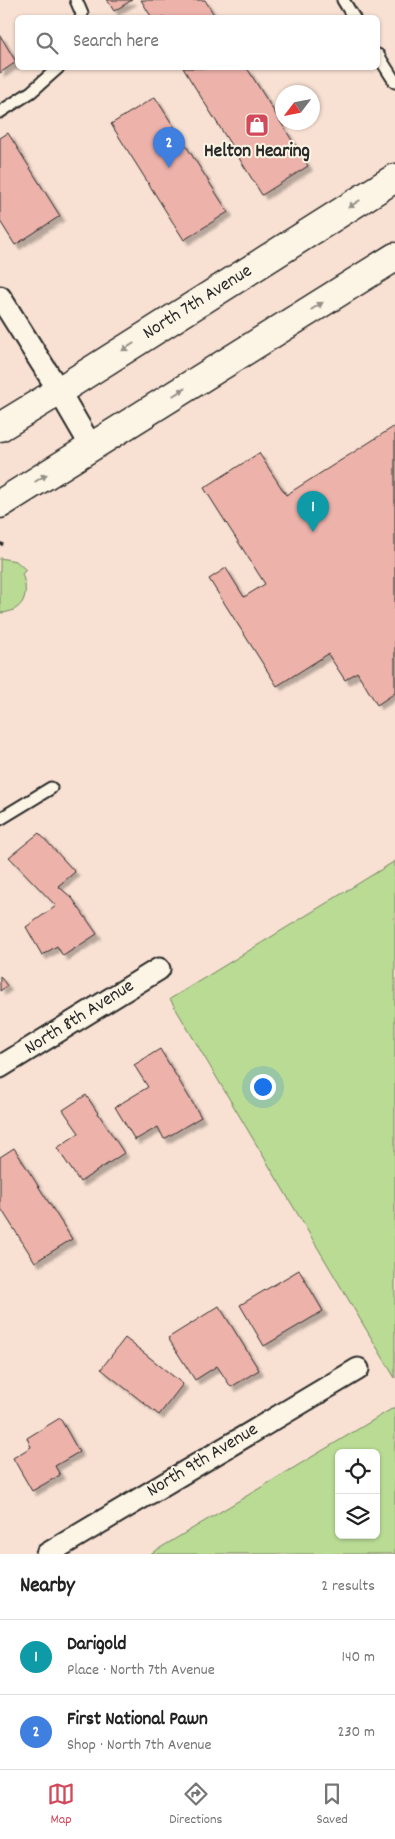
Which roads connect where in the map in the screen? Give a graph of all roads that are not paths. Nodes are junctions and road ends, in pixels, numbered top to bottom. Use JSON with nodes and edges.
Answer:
{"nodes":[{"id":1,"x":76,"y":0,"type":"edge"},
{"id":2,"x":343,"y":0,"type":"edge"},
{"id":3,"x":82,"y":15,"type":"edge"},
{"id":4,"x":352,"y":15,"type":"edge"},
{"id":5,"x":380,"y":58,"type":"edge"},
{"id":6,"x":56,"y":70,"type":"edge"},
{"id":7,"x":395,"y":82,"type":"edge"},
{"id":8,"x":0,"y":112,"type":"edge"},
{"id":9,"x":395,"y":178,"type":"edge"},
{"id":10,"x":395,"y":257,"type":"edge"},
{"id":11,"x":0,"y":297,"type":"edge"},
{"id":12,"x":59,"y":391,"type":"junction"},
{"id":13,"x":0,"y":427,"type":"edge"},
{"id":14,"x":91,"y":446,"type":"junction"},
{"id":15,"x":0,"y":504,"type":"edge"},
{"id":16,"x":51,"y":788,"type":"dead end"},
{"id":17,"x":0,"y":819,"type":"edge"},
{"id":18,"x":160,"y":969,"type":"dead end"},
{"id":19,"x":0,"y":1067,"type":"edge"},
{"id":20,"x":358,"y":1369,"type":"dead end"},
{"id":21,"x":48,"y":1554,"type":"edge"}],
"edges":[{"from":1,"to":3,"type":"lane"},
{"from":2,"to":4,"type":"lane"},
{"from":5,"to":7,"type":"lane"},
{"from":6,"to":8,"type":"lane"},
{"from":9,"to":12,"type":"main road","name":"North 7th Avenue","one_way":true},
{"from":14,"to":10,"type":"main road","one_way":true},
{"from":11,"to":12,"type":"street"},
{"from":12,"to":13,"type":"main road","name":"North 7th Avenue"},
{"from":12,"to":14,"type":"street"},
{"from":15,"to":14,"type":"main road","one_way":true},
{"from":16,"to":17,"type":"lane"},
{"from":18,"to":19,"type":"street","name":"North 8th Avenue"},
{"from":20,"to":21,"type":"street","name":"North 9th Avenue"}]}
